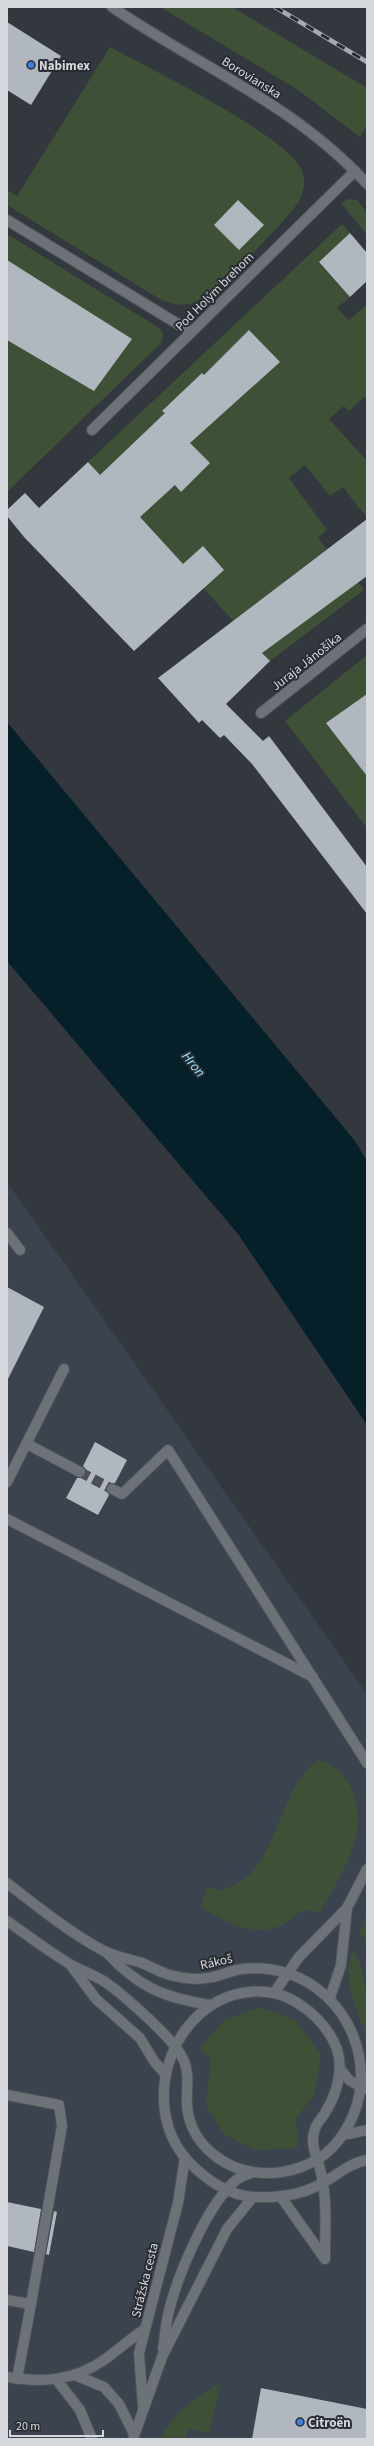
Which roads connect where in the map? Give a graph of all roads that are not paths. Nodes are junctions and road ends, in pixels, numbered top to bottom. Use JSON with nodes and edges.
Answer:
{"nodes":[{"id":1,"x":112,"y":7,"type":"edge"},
{"id":2,"x":355,"y":171,"type":"junction"},
{"id":3,"x":367,"y":184,"type":"edge"},
{"id":4,"x":7,"y":220,"type":"edge"},
{"id":5,"x":192,"y":332,"type":"junction"},
{"id":6,"x":92,"y":430,"type":"dead end"},
{"id":7,"x":367,"y":629,"type":"edge"},
{"id":8,"x":261,"y":713,"type":"dead end"},
{"id":9,"x":7,"y":1233,"type":"edge"},
{"id":10,"x":20,"y":1250,"type":"dead end"},
{"id":11,"x":64,"y":1369,"type":"dead end"},
{"id":12,"x":26,"y":1444,"type":"junction"},
{"id":13,"x":80,"y":1472,"type":"tunnel mouth"},
{"id":14,"x":7,"y":1482,"type":"edge"},
{"id":15,"x":112,"y":1489,"type":"tunnel mouth"},
{"id":16,"x":7,"y":1519,"type":"edge"},
{"id":17,"x":313,"y":1678,"type":"junction"},
{"id":18,"x":367,"y":1763,"type":"edge"},
{"id":19,"x":367,"y":1869,"type":"edge"},
{"id":20,"x":7,"y":1883,"type":"edge"},
{"id":21,"x":347,"y":1908,"type":"junction"},
{"id":22,"x":7,"y":1921,"type":"edge"},
{"id":23,"x":106,"y":1952,"type":"junction"},
{"id":24,"x":71,"y":1965,"type":"junction"},
{"id":25,"x":288,"y":1973,"type":"junction"},
{"id":26,"x":274,"y":1993,"type":"junction"},
{"id":27,"x":330,"y":1998,"type":"junction"},
{"id":28,"x":211,"y":2005,"type":"junction"},
{"id":29,"x":175,"y":2048,"type":"junction"},
{"id":30,"x":363,"y":2061,"type":"edge"},
{"id":31,"x":341,"y":2070,"type":"junction"},
{"id":32,"x":166,"y":2075,"type":"junction"},
{"id":33,"x":364,"y":2088,"type":"edge"},
{"id":34,"x":7,"y":2095,"type":"edge"},
{"id":35,"x":367,"y":2130,"type":"edge"},
{"id":36,"x":343,"y":2135,"type":"junction"},
{"id":37,"x":185,"y":2157,"type":"junction"},
{"id":38,"x":317,"y":2159,"type":"junction"},
{"id":39,"x":367,"y":2160,"type":"edge"},
{"id":40,"x":251,"y":2173,"type":"junction"},
{"id":41,"x":323,"y":2183,"type":"junction"},
{"id":42,"x":227,"y":2190,"type":"junction"},
{"id":43,"x":253,"y":2197,"type":"junction"},
{"id":44,"x":281,"y":2197,"type":"junction"},
{"id":45,"x":7,"y":2300,"type":"edge"},
{"id":46,"x":31,"y":2304,"type":"junction"},
{"id":47,"x":145,"y":2329,"type":"junction"},
{"id":48,"x":162,"y":2357,"type":"junction"},
{"id":49,"x":77,"y":2376,"type":"junction"},
{"id":50,"x":12,"y":2378,"type":"edge"},
{"id":51,"x":56,"y":2378,"type":"junction"},
{"id":52,"x":143,"y":2411,"type":"junction"},
{"id":53,"x":133,"y":2436,"type":"edge"},
{"id":54,"x":92,"y":2439,"type":"edge"}],
"edges":[{"from":1,"to":2,"type":"street","name":"Borovianska"},
{"from":2,"to":3,"type":"street","name":"Borovianska"},
{"from":2,"to":5,"type":"street","name":"Pod Holým brehom"},
{"from":4,"to":5,"type":"street"},
{"from":5,"to":6,"type":"street","name":"Pod Holým brehom"},
{"from":7,"to":8,"type":"street","name":"Juraja Jánošíka"},
{"from":9,"to":10,"type":"street"},
{"from":11,"to":12,"type":"street"},
{"from":12,"to":13,"type":"street"},
{"from":12,"to":14,"type":"street"},
{"from":15,"to":17,"type":"street"},
{"from":16,"to":17,"type":"street"},
{"from":17,"to":18,"type":"street"},
{"from":19,"to":21,"type":"street"},
{"from":20,"to":23,"type":"street","name":"Rákoš"},
{"from":21,"to":25,"type":"street"},
{"from":21,"to":27,"type":"street"},
{"from":22,"to":24,"type":"street"},
{"from":23,"to":25,"type":"street","name":"Rákoš"},
{"from":23,"to":28,"type":"street","name":"Rákoš"},
{"from":24,"to":29,"type":"street"},
{"from":24,"to":32,"type":"street"},
{"from":25,"to":26,"type":"street"},
{"from":25,"to":27,"type":"street","name":"Rákoš"},
{"from":26,"to":28,"type":"street"},
{"from":26,"to":31,"type":"street"},
{"from":27,"to":30,"type":"street","name":"Rákoš"},
{"from":28,"to":29,"type":"street"},
{"from":29,"to":32,"type":"street"},
{"from":29,"to":40,"type":"street","name":"Rákoš"},
{"from":30,"to":33,"type":"street","name":"Rákoš"},
{"from":31,"to":33,"type":"street"},
{"from":31,"to":38,"type":"street"},
{"from":32,"to":37,"type":"street"},
{"from":33,"to":36,"type":"street","name":"Rákoš"},
{"from":34,"to":46,"type":"street"},
{"from":35,"to":36,"type":"street"},
{"from":36,"to":38,"type":"street","name":"Rákoš"},
{"from":37,"to":42,"type":"street"},
{"from":37,"to":47,"type":"street","name":"Strážska cesta"},
{"from":38,"to":40,"type":"street","name":"Rákoš"},
{"from":38,"to":41,"type":"street"},
{"from":39,"to":41,"type":"street"},
{"from":40,"to":42,"type":"street","name":"Strážska cesta"},
{"from":41,"to":44,"type":"street"},
{"from":41,"to":44,"type":"street"},
{"from":42,"to":43,"type":"street"},
{"from":42,"to":48,"type":"street","name":"Strážska cesta"},
{"from":43,"to":44,"type":"street"},
{"from":43,"to":48,"type":"street","name":"Strážska cesta"},
{"from":45,"to":46,"type":"street"},
{"from":46,"to":50,"type":"street"},
{"from":47,"to":49,"type":"street"},
{"from":47,"to":52,"type":"street","name":"Strážska cesta"},
{"from":48,"to":52,"type":"street","name":"Strážska cesta"},
{"from":49,"to":51,"type":"street"},
{"from":49,"to":53,"type":"street"},
{"from":50,"to":51,"type":"street"},
{"from":51,"to":54,"type":"street"},
{"from":52,"to":53,"type":"street","name":"Strážska cesta"}]}
